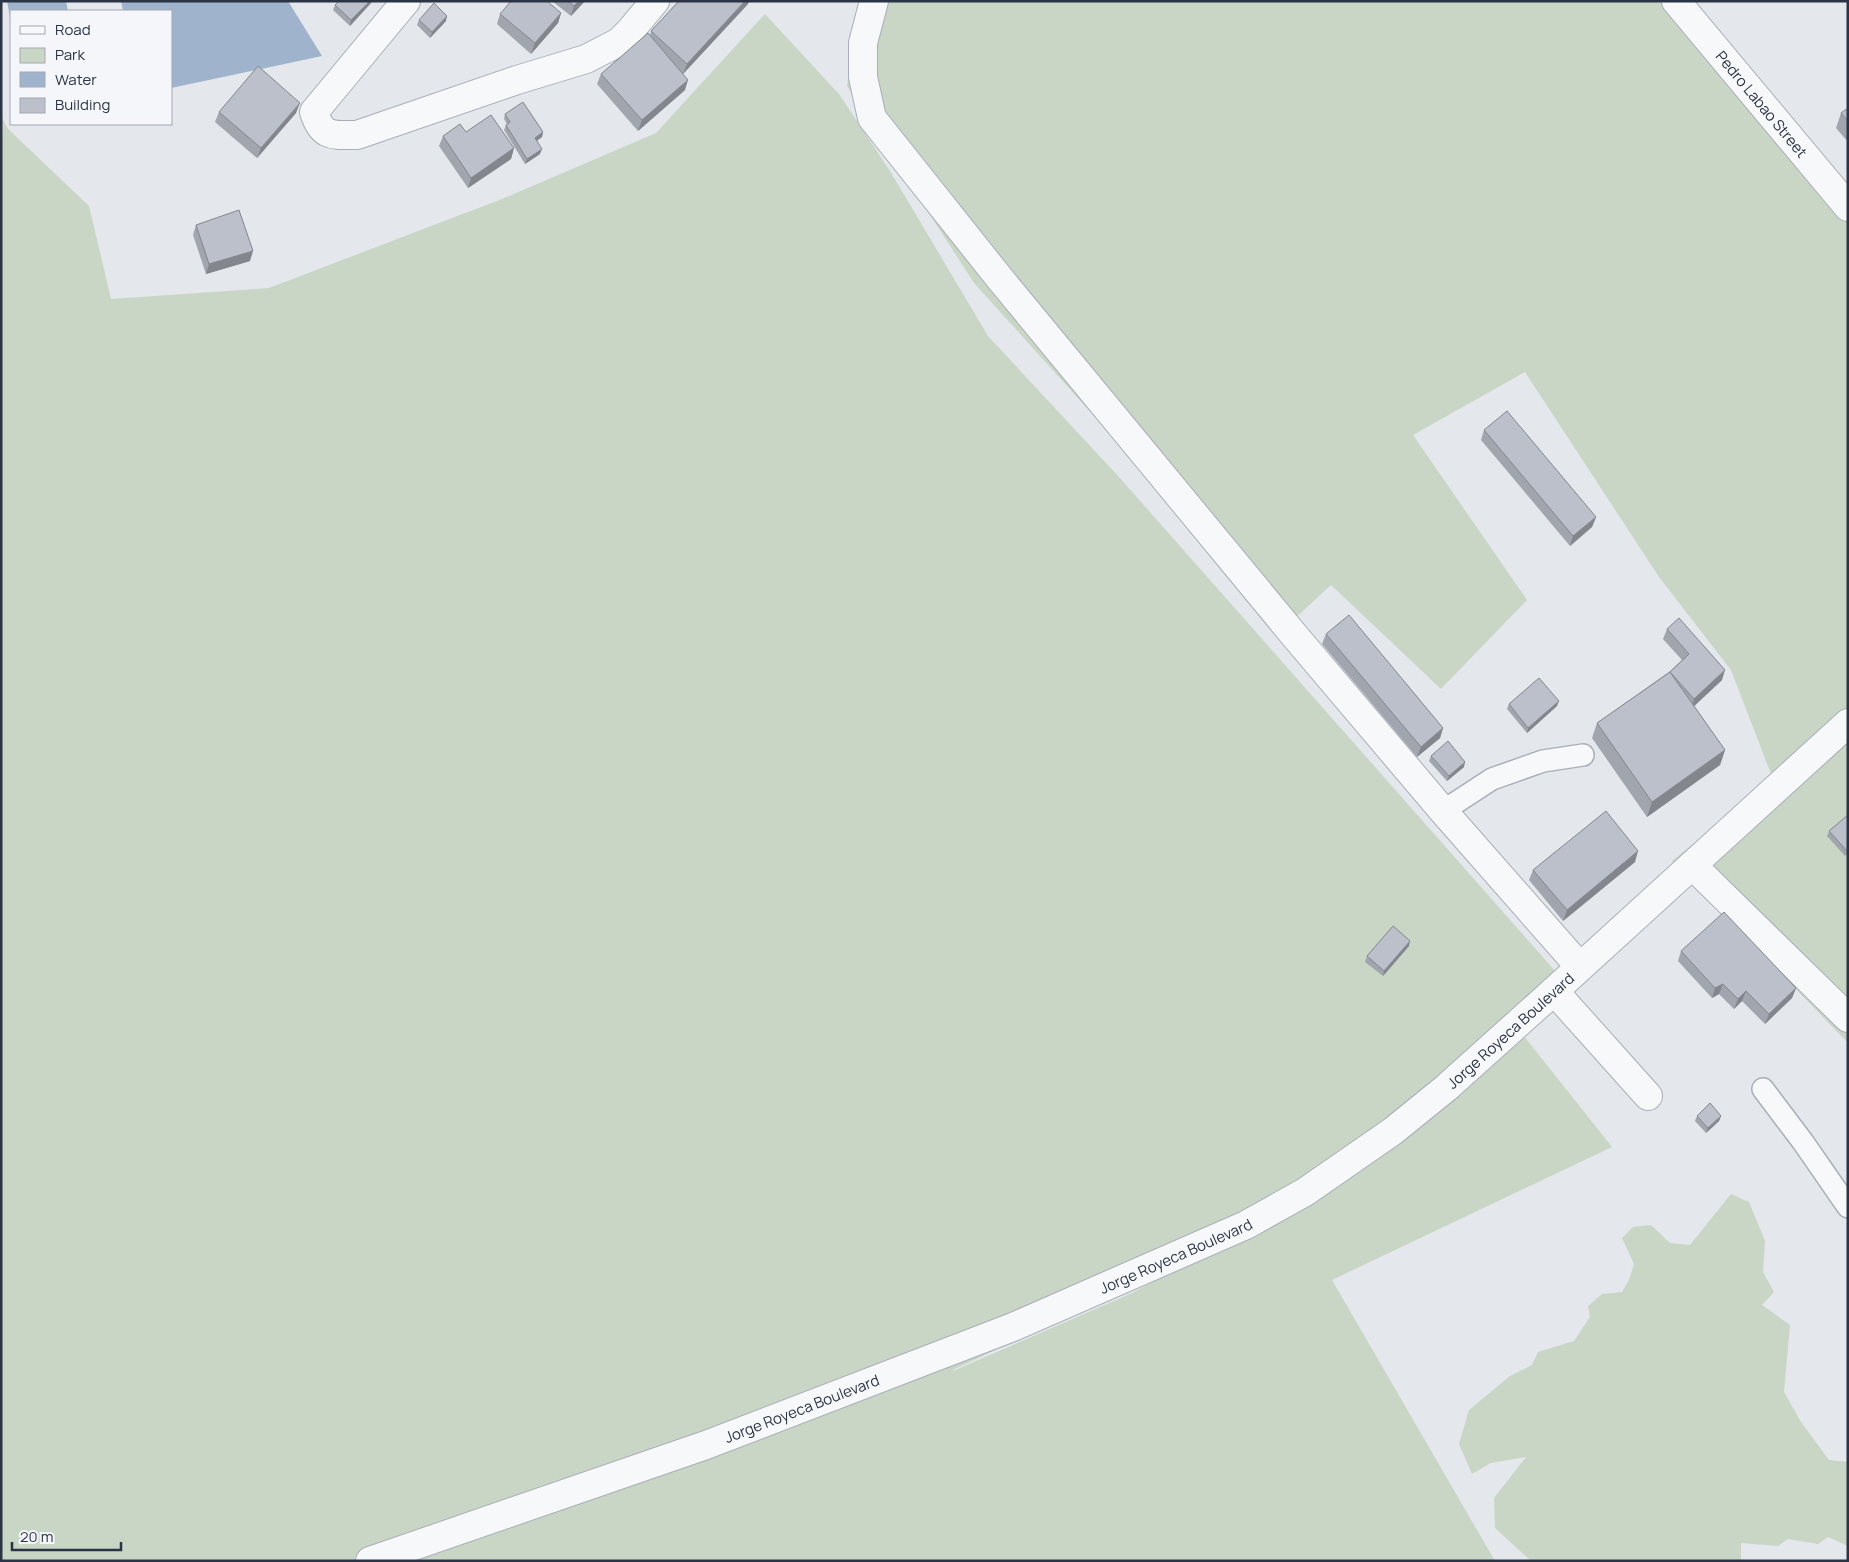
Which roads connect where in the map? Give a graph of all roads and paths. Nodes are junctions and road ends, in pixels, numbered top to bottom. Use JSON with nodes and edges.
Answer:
{"nodes":[{"id":1,"x":406,"y":1,"type":"edge"},
{"id":2,"x":655,"y":1,"type":"edge"},
{"id":3,"x":874,"y":1,"type":"edge"},
{"id":4,"x":1676,"y":1,"type":"edge"},
{"id":5,"x":1848,"y":207,"type":"edge"},
{"id":6,"x":1848,"y":723,"type":"edge"},
{"id":7,"x":1583,"y":755,"type":"dead end"},
{"id":8,"x":1442,"y":811,"type":"junction"},
{"id":9,"x":1692,"y":865,"type":"junction"},
{"id":10,"x":1580,"y":968,"type":"junction"},
{"id":11,"x":1554,"y":991,"type":"junction"},
{"id":12,"x":1848,"y":1018,"type":"edge"},
{"id":13,"x":1762,"y":1089,"type":"dead end"},
{"id":14,"x":1648,"y":1096,"type":"dead end"},
{"id":15,"x":1848,"y":1207,"type":"edge"},
{"id":16,"x":370,"y":1561,"type":"edge"}],
"edges":[{"from":1,"to":2,"type":"street"},
{"from":3,"to":8,"type":"street"},
{"from":4,"to":5,"type":"street","name":"Pedro Labao Street"},
{"from":6,"to":9,"type":"street","name":"Jorge Royeca Boulevard"},
{"from":7,"to":8,"type":"lane"},
{"from":8,"to":10,"type":"street"},
{"from":9,"to":10,"type":"street","name":"Jorge Royeca Boulevard"},
{"from":9,"to":12,"type":"street"},
{"from":10,"to":11,"type":"street","name":"Jorge Royeca Boulevard"},
{"from":11,"to":14,"type":"street"},
{"from":11,"to":16,"type":"street","name":"Jorge Royeca Boulevard"},
{"from":13,"to":15,"type":"lane"}]}
